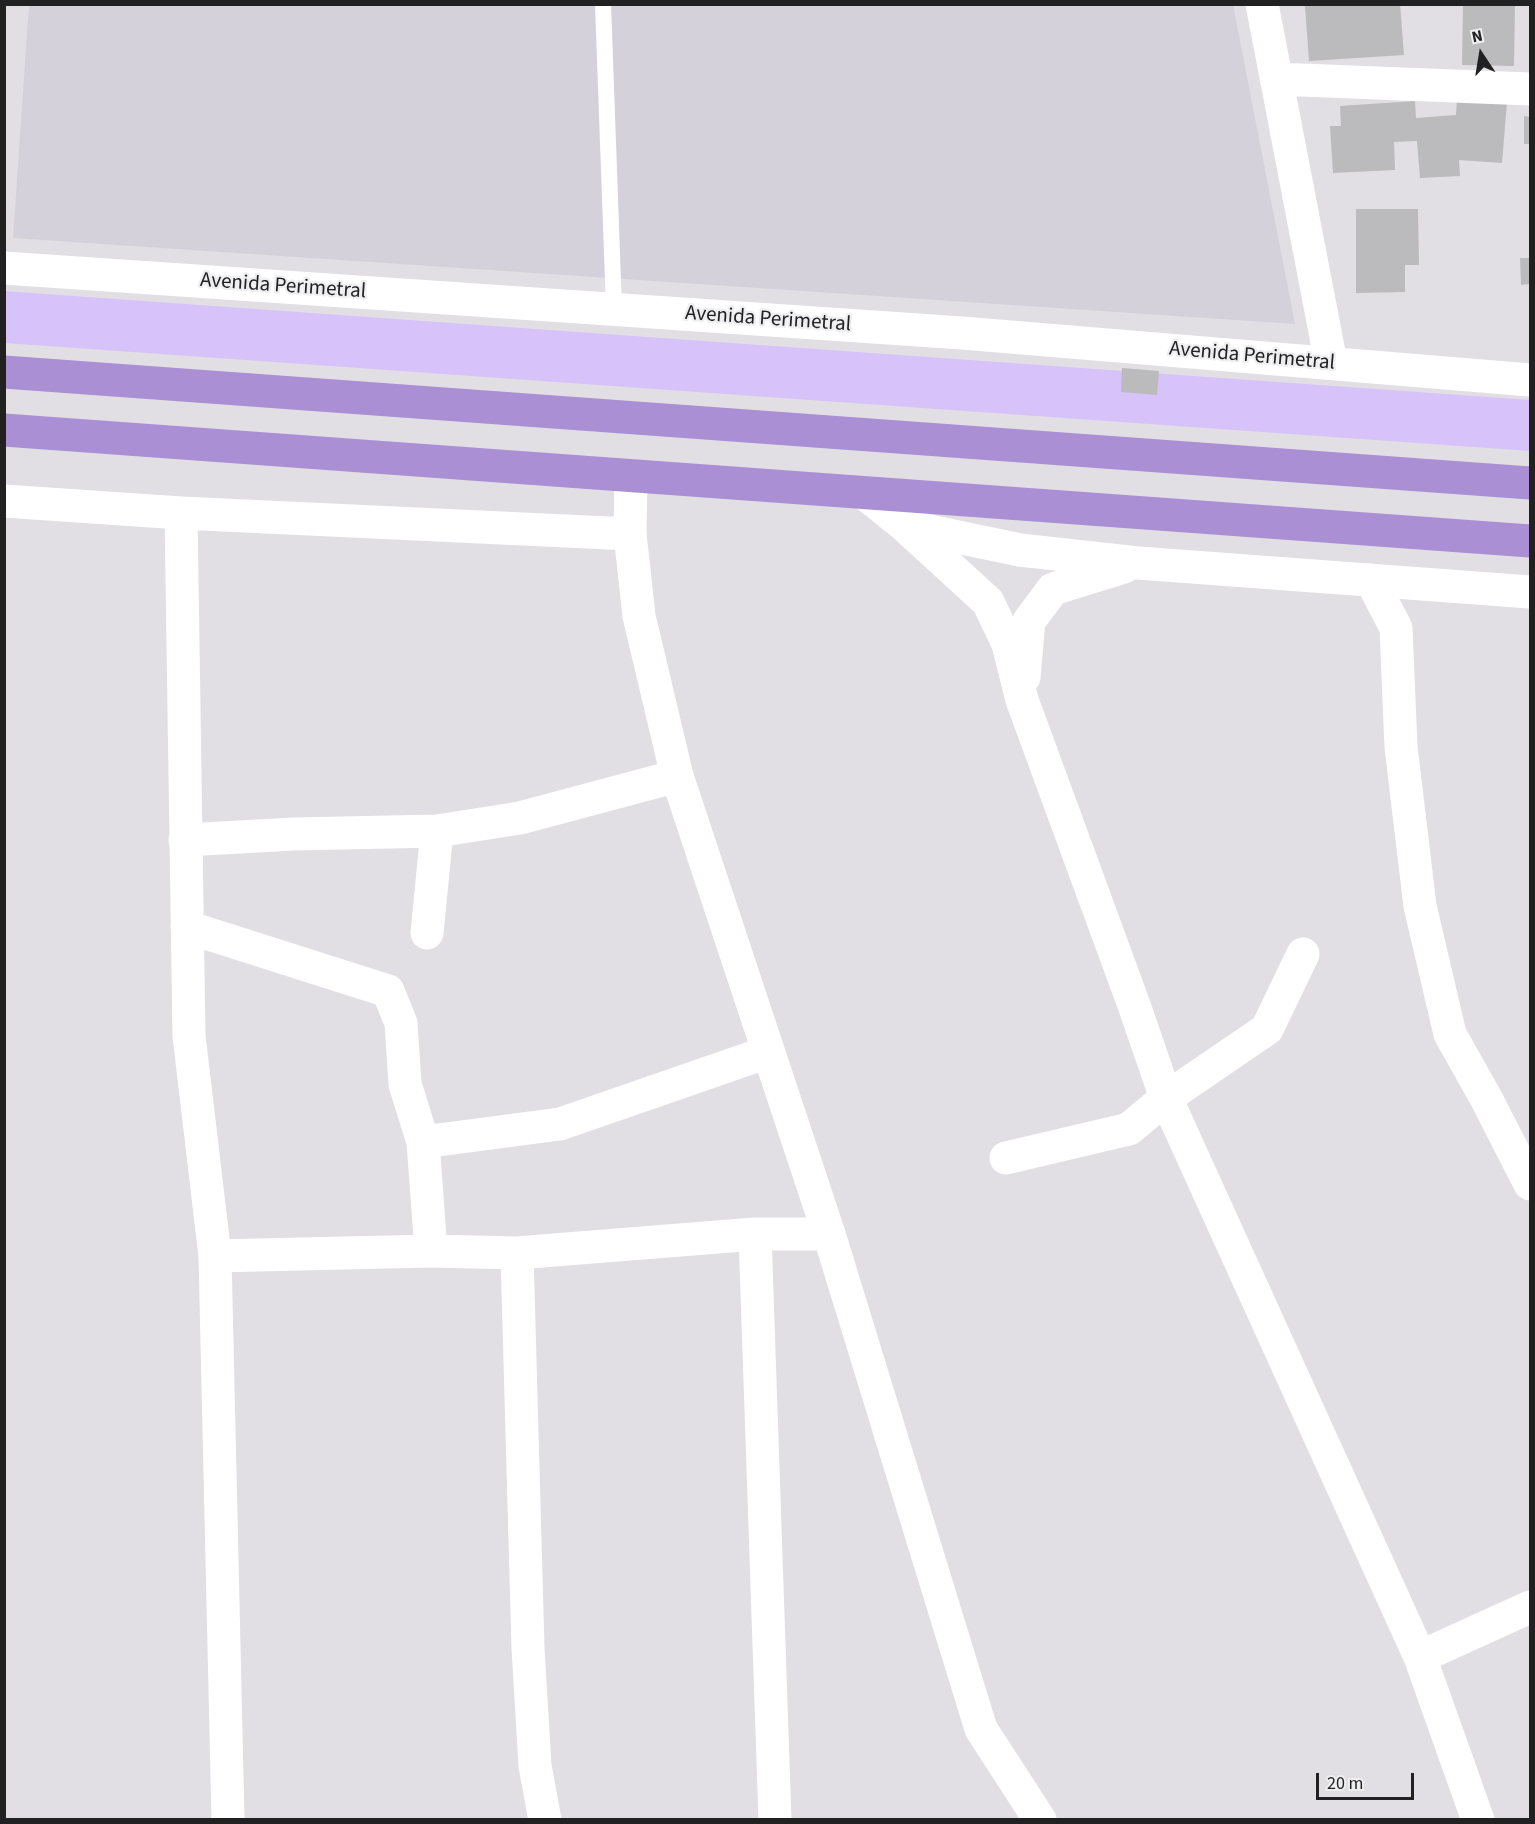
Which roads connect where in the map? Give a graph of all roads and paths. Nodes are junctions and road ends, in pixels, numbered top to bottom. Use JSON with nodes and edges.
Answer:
{"nodes":[{"id":1,"x":603,"y":4,"type":"edge"},
{"id":2,"x":1262,"y":4,"type":"edge"},
{"id":3,"x":1276,"y":79,"type":"junction"},
{"id":4,"x":1530,"y":89,"type":"edge"},
{"id":5,"x":4,"y":268,"type":"edge"},
{"id":6,"x":614,"y":309,"type":"junction"},
{"id":7,"x":1331,"y":363,"type":"junction"},
{"id":8,"x":4,"y":372,"type":"edge"},
{"id":9,"x":1530,"y":380,"type":"edge"},
{"id":10,"x":4,"y":430,"type":"edge"},
{"id":11,"x":632,"y":476,"type":"junction"},
{"id":12,"x":1530,"y":483,"type":"edge"},
{"id":13,"x":864,"y":493,"type":"junction"},
{"id":14,"x":4,"y":501,"type":"edge"},
{"id":15,"x":181,"y":513,"type":"junction"},
{"id":16,"x":905,"y":526,"type":"junction"},
{"id":17,"x":630,"y":534,"type":"junction"},
{"id":18,"x":1530,"y":541,"type":"edge"},
{"id":19,"x":1138,"y":563,"type":"junction"},
{"id":20,"x":1371,"y":580,"type":"junction"},
{"id":21,"x":1530,"y":592,"type":"edge"},
{"id":22,"x":1022,"y":700,"type":"junction"},
{"id":23,"x":677,"y":776,"type":"junction"},
{"id":24,"x":437,"y":831,"type":"junction"},
{"id":25,"x":185,"y":840,"type":"junction"},
{"id":26,"x":187,"y":927,"type":"junction"},
{"id":27,"x":427,"y":933,"type":"dead end"},
{"id":28,"x":1304,"y":954,"type":"dead end"},
{"id":29,"x":768,"y":1052,"type":"junction"},
{"id":30,"x":1166,"y":1098,"type":"junction"},
{"id":31,"x":423,"y":1142,"type":"junction"},
{"id":32,"x":1006,"y":1158,"type":"dead end"},
{"id":33,"x":1530,"y":1184,"type":"edge"},
{"id":34,"x":755,"y":1234,"type":"junction"},
{"id":35,"x":829,"y":1234,"type":"junction"},
{"id":36,"x":431,"y":1251,"type":"junction"},
{"id":37,"x":517,"y":1253,"type":"junction"},
{"id":38,"x":215,"y":1256,"type":"junction"},
{"id":39,"x":1530,"y":1607,"type":"edge"},
{"id":40,"x":1420,"y":1657,"type":"junction"},
{"id":41,"x":228,"y":1820,"type":"edge"},
{"id":42,"x":545,"y":1820,"type":"edge"},
{"id":43,"x":775,"y":1820,"type":"edge"},
{"id":44,"x":1040,"y":1820,"type":"edge"},
{"id":45,"x":1478,"y":1820,"type":"edge"}],
"edges":[{"from":1,"to":6,"type":"lane"},
{"from":2,"to":3,"type":"street"},
{"from":3,"to":4,"type":"street"},
{"from":3,"to":7,"type":"street"},
{"from":5,"to":6,"type":"street","name":"Avenida Perimetral"},
{"from":6,"to":7,"type":"street","name":"Avenida Perimetral"},
{"from":7,"to":9,"type":"street","name":"Avenida Perimetral"},
{"from":8,"to":12,"type":"highway"},
{"from":10,"to":11,"type":"highway"},
{"from":11,"to":13,"type":"highway"},
{"from":11,"to":17,"type":"street"},
{"from":13,"to":16,"type":"street"},
{"from":13,"to":18,"type":"highway"},
{"from":14,"to":15,"type":"street"},
{"from":15,"to":17,"type":"street"},
{"from":15,"to":25,"type":"street"},
{"from":16,"to":19,"type":"street"},
{"from":16,"to":22,"type":"street"},
{"from":17,"to":23,"type":"street"},
{"from":19,"to":20,"type":"street"},
{"from":19,"to":22,"type":"street"},
{"from":20,"to":21,"type":"street"},
{"from":20,"to":33,"type":"street"},
{"from":22,"to":30,"type":"street"},
{"from":23,"to":24,"type":"street"},
{"from":23,"to":29,"type":"street"},
{"from":24,"to":25,"type":"street"},
{"from":24,"to":27,"type":"street"},
{"from":25,"to":26,"type":"street"},
{"from":26,"to":31,"type":"street"},
{"from":26,"to":38,"type":"street"},
{"from":28,"to":30,"type":"street"},
{"from":29,"to":31,"type":"street"},
{"from":29,"to":35,"type":"street"},
{"from":30,"to":32,"type":"street"},
{"from":30,"to":40,"type":"street"},
{"from":31,"to":36,"type":"street"},
{"from":34,"to":35,"type":"street"},
{"from":34,"to":37,"type":"street"},
{"from":34,"to":43,"type":"street"},
{"from":35,"to":44,"type":"street"},
{"from":36,"to":37,"type":"street"},
{"from":36,"to":38,"type":"street"},
{"from":37,"to":42,"type":"street"},
{"from":38,"to":41,"type":"street"},
{"from":39,"to":40,"type":"street"},
{"from":40,"to":45,"type":"street"}]}
